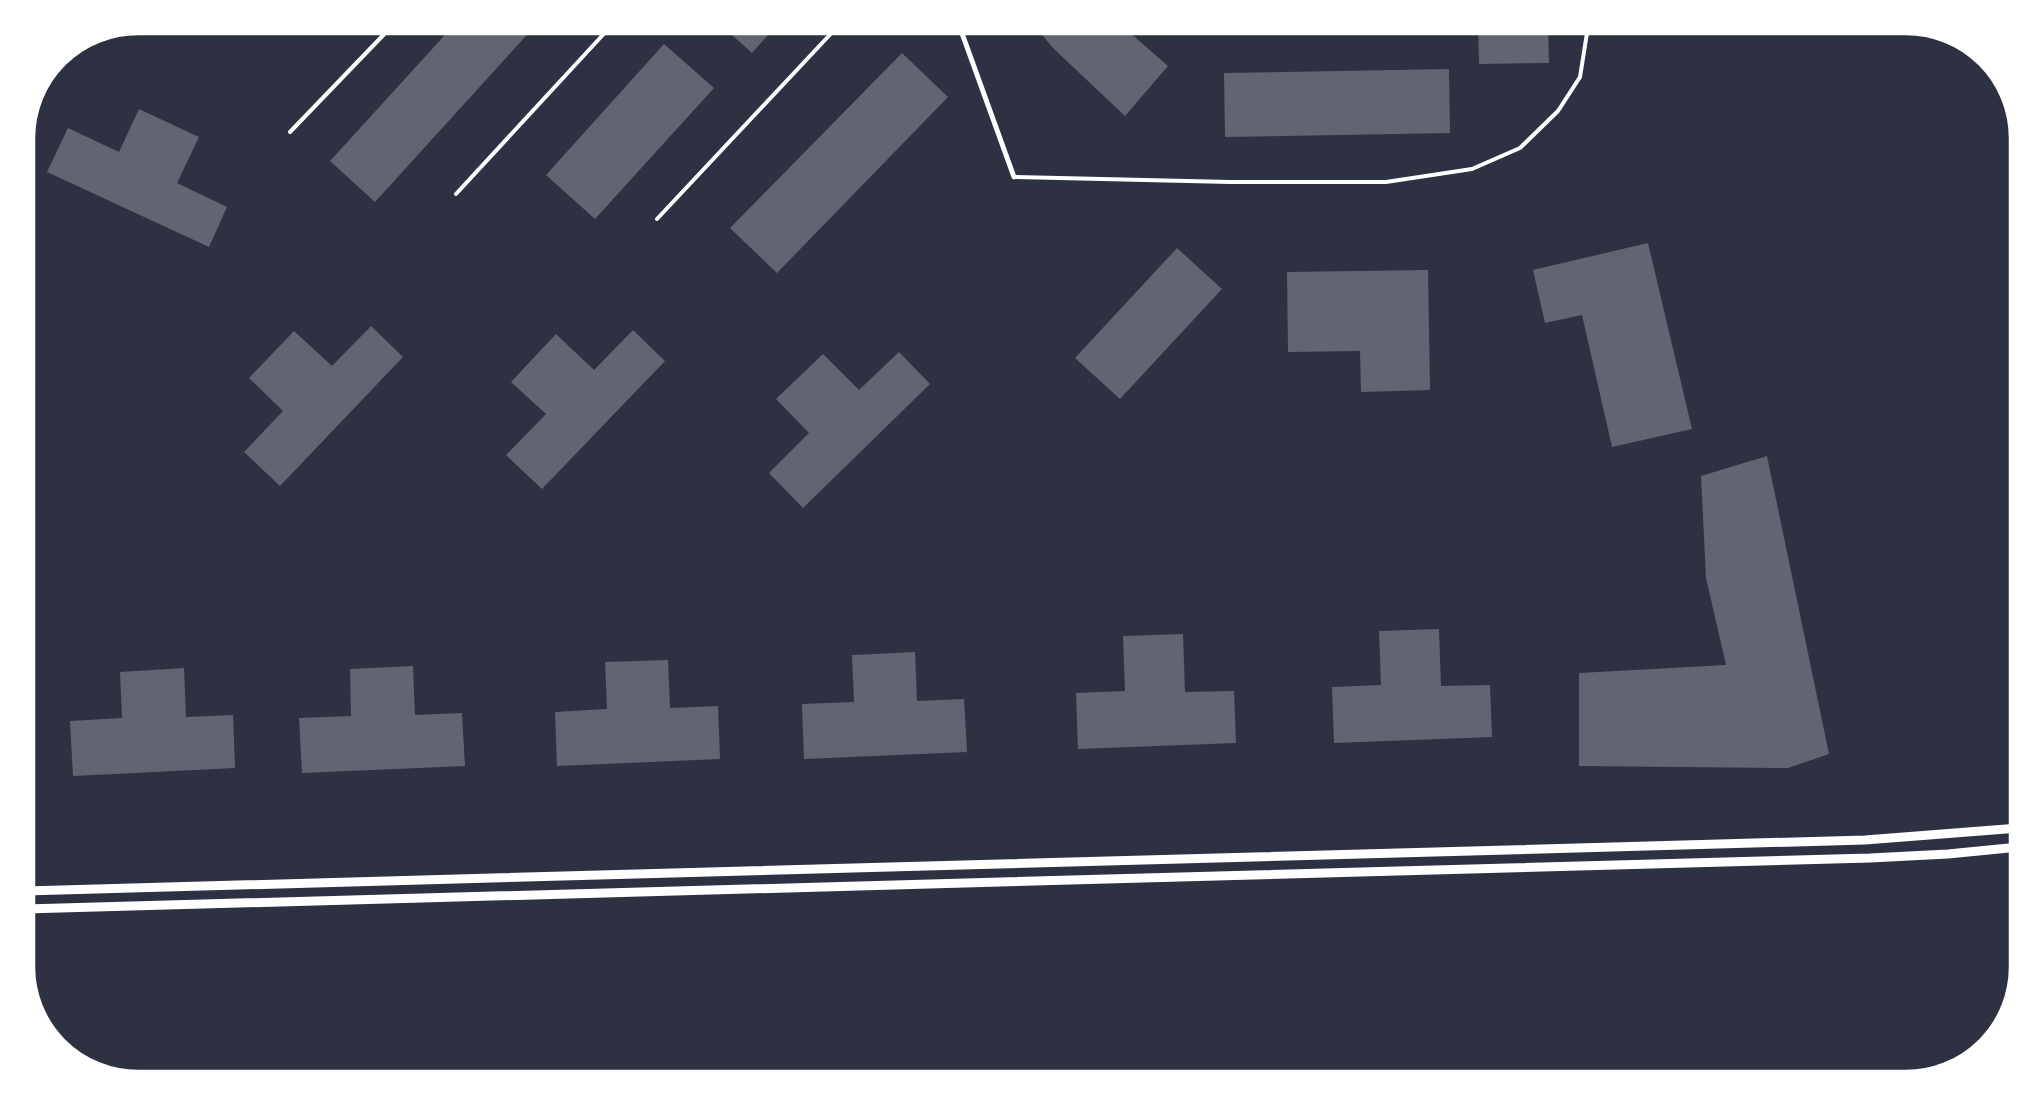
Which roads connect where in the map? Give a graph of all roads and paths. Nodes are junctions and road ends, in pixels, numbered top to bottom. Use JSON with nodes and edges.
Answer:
{"nodes":[{"id":1,"x":384,"y":34,"type":"edge"},
{"id":2,"x":604,"y":34,"type":"edge"},
{"id":3,"x":831,"y":34,"type":"edge"},
{"id":4,"x":962,"y":34,"type":"edge"},
{"id":5,"x":1587,"y":34,"type":"edge"},
{"id":6,"x":290,"y":132,"type":"dead end"},
{"id":7,"x":1014,"y":177,"type":"joint"},
{"id":8,"x":456,"y":194,"type":"dead end"},
{"id":9,"x":656,"y":219,"type":"dead end"},
{"id":10,"x":2010,"y":829,"type":"edge"},
{"id":11,"x":2010,"y":848,"type":"edge"},
{"id":12,"x":34,"y":891,"type":"edge"},
{"id":13,"x":34,"y":909,"type":"edge"}],
"edges":[{"from":1,"to":6,"type":"lane"},
{"from":2,"to":8,"type":"lane"},
{"from":3,"to":9,"type":"lane"},
{"from":4,"to":7,"type":"street"},
{"from":5,"to":7,"type":"lane"},
{"from":10,"to":12,"type":"street"},
{"from":11,"to":13,"type":"street"}]}
